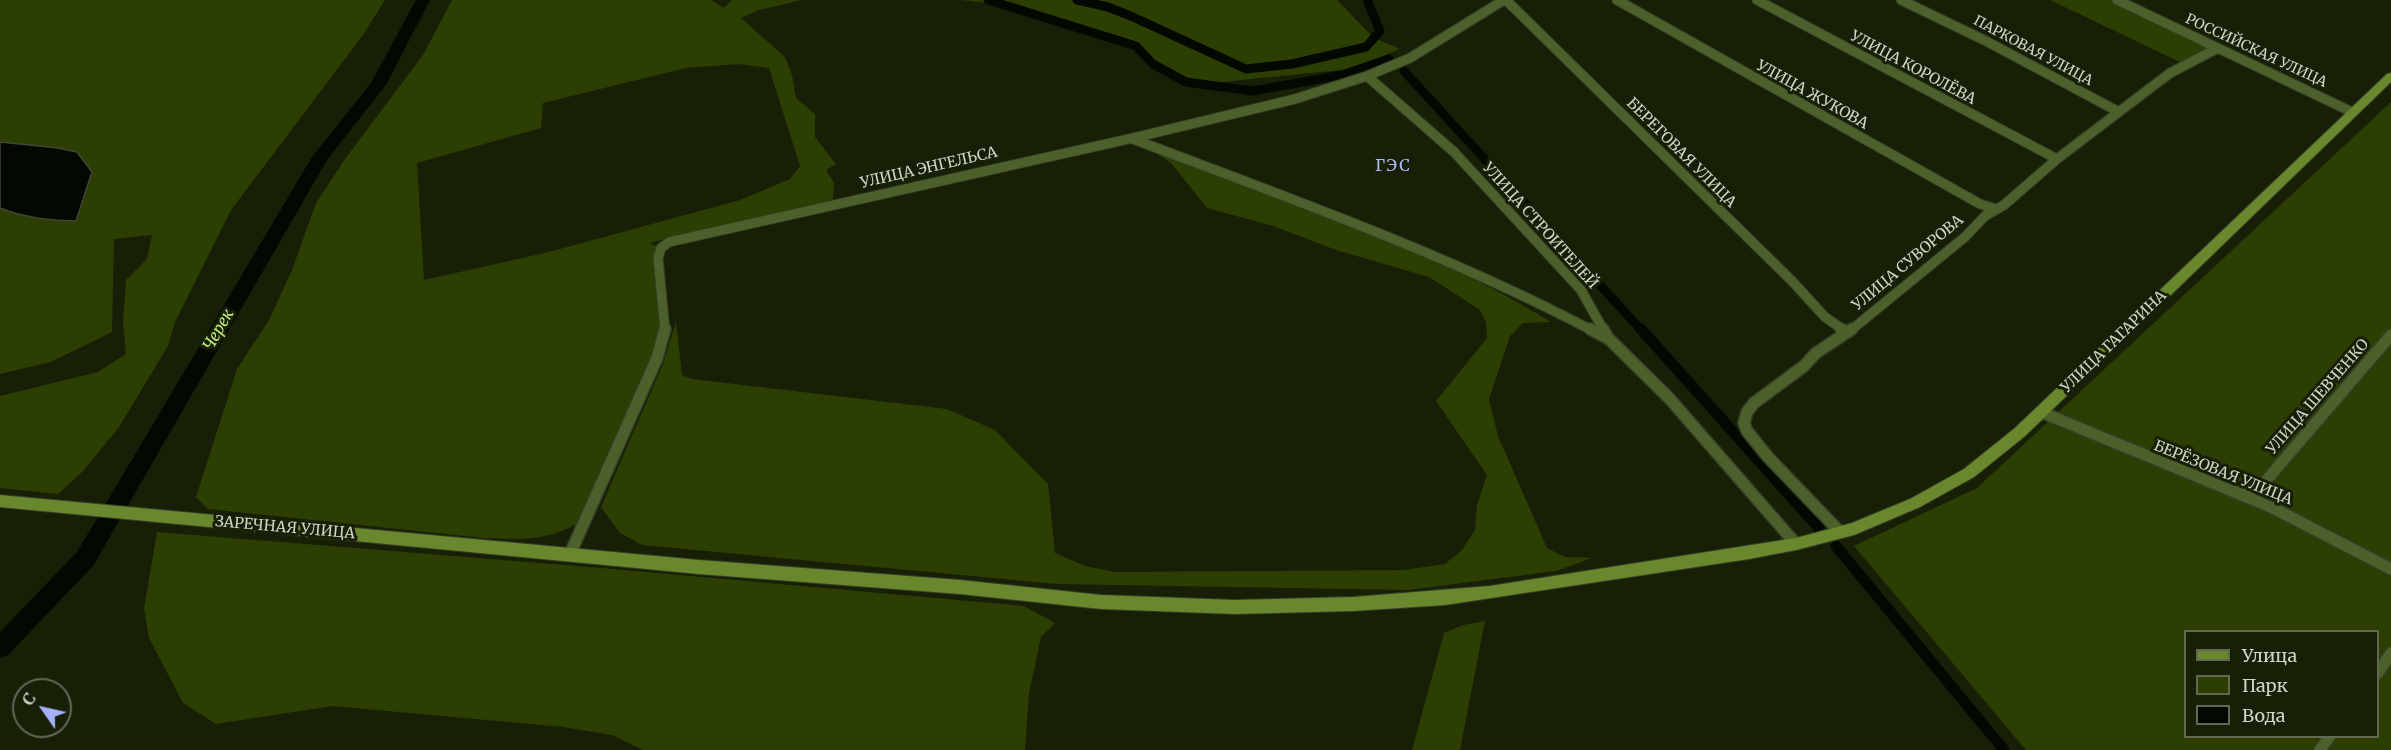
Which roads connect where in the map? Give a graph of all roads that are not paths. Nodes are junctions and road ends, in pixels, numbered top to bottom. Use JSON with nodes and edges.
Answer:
{"nodes":[{"id":1,"x":1505,"y":0,"type":"edge"},
{"id":2,"x":1617,"y":0,"type":"edge"},
{"id":3,"x":1757,"y":0,"type":"edge"},
{"id":4,"x":1901,"y":0,"type":"edge"},
{"id":5,"x":2117,"y":0,"type":"edge"},
{"id":6,"x":2217,"y":48,"type":"junction"},
{"id":7,"x":1367,"y":76,"type":"junction"},
{"id":8,"x":2391,"y":76,"type":"edge"},
{"id":9,"x":2119,"y":112,"type":"junction"},
{"id":10,"x":2352,"y":112,"type":"junction"},
{"id":11,"x":1132,"y":138,"type":"junction"},
{"id":12,"x":2057,"y":159,"type":"junction"},
{"id":13,"x":1996,"y":209,"type":"junction"},
{"id":14,"x":1835,"y":327,"type":"junction"},
{"id":15,"x":1848,"y":332,"type":"junction"},
{"id":16,"x":2391,"y":335,"type":"edge"},
{"id":17,"x":1608,"y":338,"type":"junction"},
{"id":18,"x":1835,"y":339,"type":"junction"},
{"id":19,"x":2041,"y":412,"type":"junction"},
{"id":20,"x":2236,"y":492,"type":"junction"},
{"id":21,"x":0,"y":501,"type":"edge"},
{"id":22,"x":1840,"y":532,"type":"junction"},
{"id":23,"x":1796,"y":544,"type":"junction"},
{"id":24,"x":570,"y":554,"type":"junction"},
{"id":25,"x":2391,"y":569,"type":"edge"},
{"id":26,"x":2391,"y":653,"type":"edge"},
{"id":27,"x":2379,"y":671,"type":"edge"}],
"edges":[{"from":1,"to":7,"type":"street","name":"УЛИЦА ЭНГЕЛЬСА"},
{"from":1,"to":14,"type":"street","name":"БЕРЕГОВАЯ УЛИЦА"},
{"from":2,"to":13,"type":"street","name":"УЛИЦА ЖУКОВА"},
{"from":3,"to":12,"type":"street","name":"УЛИЦА КОРОЛЁВА"},
{"from":4,"to":9,"type":"street","name":"ПАРКОВАЯ УЛИЦА"},
{"from":5,"to":6,"type":"street","name":"РОССИЙСКАЯ УЛИЦА"},
{"from":6,"to":9,"type":"street","name":"УЛИЦА СУВОРОВА"},
{"from":6,"to":10,"type":"street","name":"РОССИЙСКАЯ УЛИЦА"},
{"from":7,"to":11,"type":"street","name":"УЛИЦА ЭНГЕЛЬСА"},
{"from":7,"to":17,"type":"street","name":"УЛИЦА СТРОИТЕЛЕЙ"},
{"from":8,"to":10,"type":"street","name":"УЛИЦА ГАГАРИНА"},
{"from":9,"to":12,"type":"street","name":"УЛИЦА СУВОРОВА"},
{"from":10,"to":19,"type":"street","name":"УЛИЦА ГАГАРИНА"},
{"from":11,"to":17,"type":"street"},
{"from":11,"to":24,"type":"street","name":"УЛИЦА ЭНГЕЛЬСА"},
{"from":12,"to":13,"type":"street","name":"УЛИЦА СУВОРОВА"},
{"from":13,"to":15,"type":"street","name":"УЛИЦА СУВОРОВА"},
{"from":14,"to":15,"type":"street"},
{"from":14,"to":18,"type":"street"},
{"from":15,"to":18,"type":"street","name":"УЛИЦА СУВОРОВА"},
{"from":16,"to":20,"type":"street","name":"УЛИЦА ШЕВЧЕНКО"},
{"from":17,"to":23,"type":"street","name":"УЛИЦА СТРОИТЕЛЕЙ"},
{"from":18,"to":22,"type":"street","name":"УЛИЦА СУВОРОВА"},
{"from":19,"to":20,"type":"street","name":"БЕРЁЗОВАЯ УЛИЦА"},
{"from":19,"to":22,"type":"street","name":"УЛИЦА ГАГАРИНА"},
{"from":20,"to":25,"type":"street","name":"БЕРЁЗОВАЯ УЛИЦА"},
{"from":21,"to":24,"type":"street","name":"ЗАРЕЧНАЯ УЛИЦА"},
{"from":22,"to":23,"type":"street","name":"УЛИЦА ГАГАРИНА"},
{"from":23,"to":24,"type":"street","name":"ЗАРЕЧНАЯ УЛИЦА"},
{"from":26,"to":27,"type":"street"}]}
